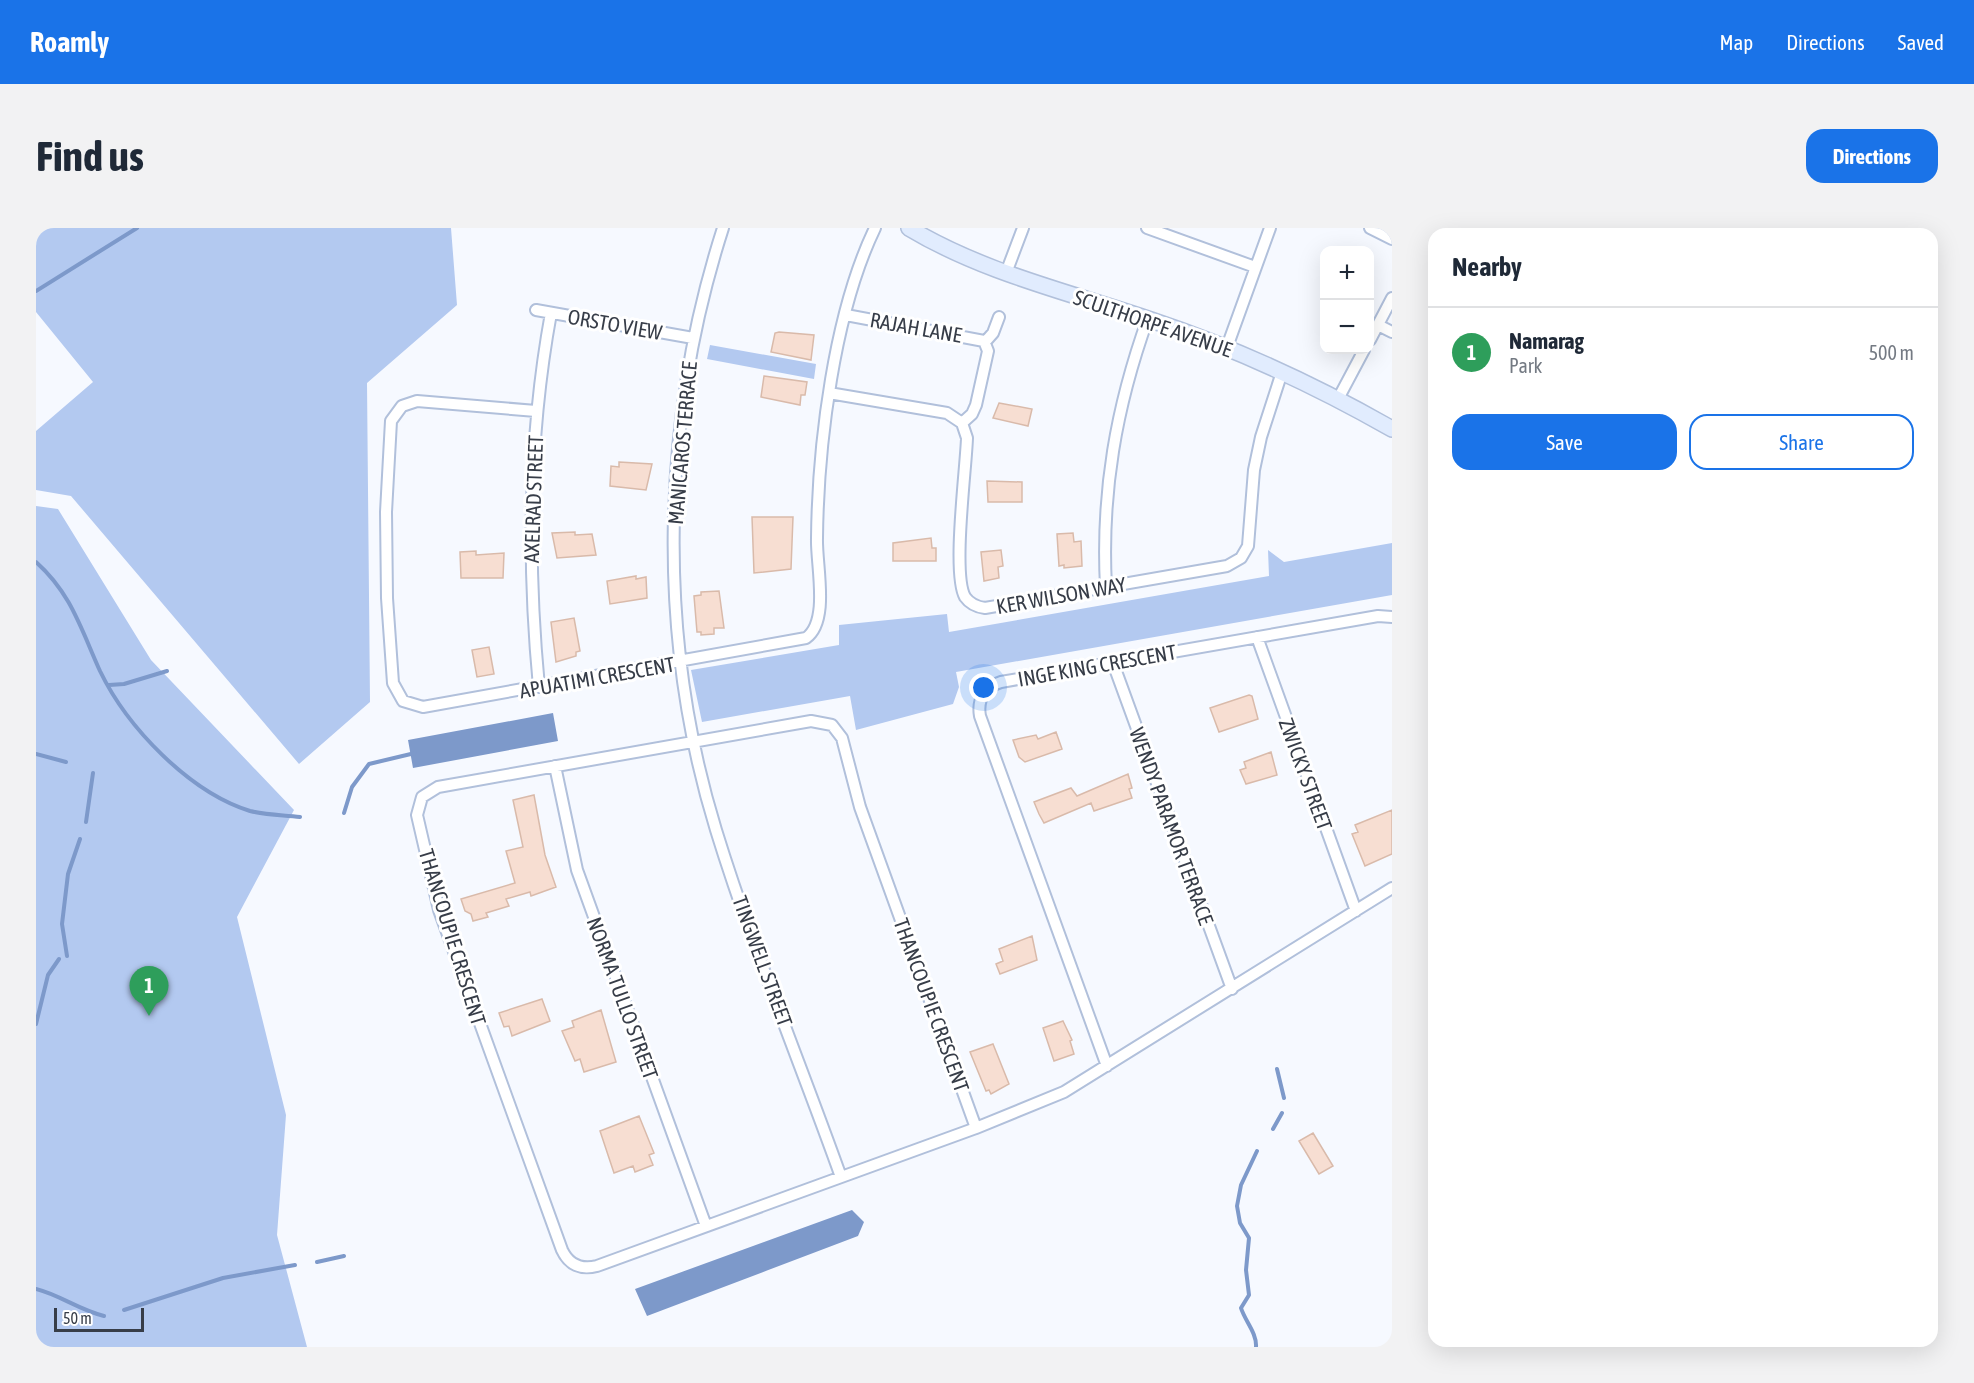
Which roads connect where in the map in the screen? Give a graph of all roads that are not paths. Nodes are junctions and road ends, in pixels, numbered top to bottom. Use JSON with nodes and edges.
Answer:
{"nodes":[{"id":1,"x":723,"y":228,"type":"edge"},
{"id":2,"x":875,"y":228,"type":"edge"},
{"id":3,"x":909,"y":228,"type":"edge"},
{"id":4,"x":1023,"y":228,"type":"edge"},
{"id":5,"x":1147,"y":228,"type":"edge"},
{"id":6,"x":1270,"y":228,"type":"edge"},
{"id":7,"x":1370,"y":228,"type":"edge"},
{"id":8,"x":1392,"y":239,"type":"edge"},
{"id":9,"x":1255,"y":267,"type":"junction"},
{"id":10,"x":1006,"y":273,"type":"junction"},
{"id":11,"x":1392,"y":298,"type":"edge"},
{"id":12,"x":536,"y":310,"type":"dead end"},
{"id":13,"x":551,"y":313,"type":"junction"},
{"id":14,"x":846,"y":315,"type":"junction"},
{"id":15,"x":999,"y":317,"type":"dead end"},
{"id":16,"x":1148,"y":318,"type":"junction"},
{"id":17,"x":1377,"y":325,"type":"junction"},
{"id":18,"x":1374,"y":331,"type":"edge"},
{"id":19,"x":1392,"y":332,"type":"edge"},
{"id":20,"x":693,"y":338,"type":"junction"},
{"id":21,"x":985,"y":342,"type":"junction"},
{"id":22,"x":1227,"y":348,"type":"junction"},
{"id":23,"x":1362,"y":354,"type":"edge"},
{"id":24,"x":1282,"y":372,"type":"junction"},
{"id":25,"x":829,"y":393,"type":"junction"},
{"id":26,"x":1338,"y":399,"type":"junction"},
{"id":27,"x":536,"y":411,"type":"junction"},
{"id":28,"x":962,"y":423,"type":"junction"},
{"id":29,"x":1392,"y":429,"type":"edge"},
{"id":30,"x":1106,"y":587,"type":"junction"},
{"id":31,"x":1392,"y":617,"type":"edge"},
{"id":32,"x":1257,"y":637,"type":"junction"},
{"id":33,"x":680,"y":662,"type":"junction"},
{"id":34,"x":1113,"y":663,"type":"junction"},
{"id":35,"x":539,"y":687,"type":"junction"},
{"id":36,"x":695,"y":741,"type":"junction"},
{"id":37,"x":555,"y":766,"type":"junction"},
{"id":38,"x":1392,"y":888,"type":"edge"},
{"id":39,"x":1356,"y":910,"type":"junction"},
{"id":40,"x":1232,"y":988,"type":"junction"},
{"id":41,"x":1107,"y":1066,"type":"junction"},
{"id":42,"x":976,"y":1128,"type":"junction"},
{"id":43,"x":841,"y":1177,"type":"junction"},
{"id":44,"x":706,"y":1226,"type":"junction"}],
"edges":[{"from":1,"to":20,"type":"street","name":"MANICAROS TERRACE"},
{"from":2,"to":14,"type":"street","name":"APUATIMI CRESCENT"},
{"from":3,"to":10,"type":"street","name":"SCULTHORPE AVENUE"},
{"from":4,"to":10,"type":"street"},
{"from":5,"to":9,"type":"street"},
{"from":6,"to":9,"type":"street"},
{"from":7,"to":8,"type":"street"},
{"from":9,"to":22,"type":"street"},
{"from":10,"to":16,"type":"street","name":"SCULTHORPE AVENUE"},
{"from":11,"to":17,"type":"street"},
{"from":12,"to":13,"type":"street","name":"ORSTO VIEW"},
{"from":13,"to":20,"type":"street","name":"ORSTO VIEW"},
{"from":13,"to":27,"type":"street","name":"AXELRAD STREET"},
{"from":14,"to":21,"type":"street","name":"RAJAH LANE"},
{"from":14,"to":25,"type":"street","name":"APUATIMI CRESCENT"},
{"from":15,"to":21,"type":"street","name":"RAJAH LANE"},
{"from":16,"to":22,"type":"street","name":"SCULTHORPE AVENUE"},
{"from":16,"to":30,"type":"street"},
{"from":17,"to":18,"type":"street"},
{"from":17,"to":19,"type":"street"},
{"from":20,"to":33,"type":"street","name":"MANICAROS TERRACE"},
{"from":21,"to":28,"type":"street","name":"RAJAH LANE"},
{"from":22,"to":24,"type":"street","name":"SCULTHORPE AVENUE"},
{"from":23,"to":26,"type":"street"},
{"from":24,"to":26,"type":"street","name":"SCULTHORPE AVENUE"},
{"from":24,"to":30,"type":"street","name":"KER WILSON WAY"},
{"from":25,"to":28,"type":"street"},
{"from":25,"to":33,"type":"street","name":"APUATIMI CRESCENT"},
{"from":26,"to":29,"type":"street","name":"SCULTHORPE AVENUE"},
{"from":27,"to":35,"type":"street","name":"AXELRAD STREET"},
{"from":27,"to":35,"type":"street","name":"APUATIMI CRESCENT"},
{"from":28,"to":30,"type":"street","name":"KER WILSON WAY"},
{"from":31,"to":32,"type":"street","name":"INGE KING CRESCENT"},
{"from":32,"to":34,"type":"street","name":"INGE KING CRESCENT"},
{"from":32,"to":39,"type":"street","name":"ZWICKY STREET"},
{"from":33,"to":35,"type":"street","name":"APUATIMI CRESCENT"},
{"from":33,"to":36,"type":"street","name":"MANICAROS TERRACE"},
{"from":34,"to":40,"type":"street","name":"WENDY PARAMOR TERRACE"},
{"from":34,"to":41,"type":"street","name":"INGE KING CRESCENT"},
{"from":36,"to":37,"type":"street","name":"THANCOUPIE CRESCENT"},
{"from":36,"to":42,"type":"street","name":"THANCOUPIE CRESCENT"},
{"from":36,"to":43,"type":"street","name":"TINGWELL STREET"},
{"from":37,"to":44,"type":"street","name":"NORMA TULLO STREET"},
{"from":37,"to":44,"type":"street","name":"THANCOUPIE CRESCENT"},
{"from":38,"to":39,"type":"street","name":"THANCOUPIE CRESCENT"},
{"from":39,"to":40,"type":"street","name":"THANCOUPIE CRESCENT"},
{"from":40,"to":41,"type":"street","name":"THANCOUPIE CRESCENT"},
{"from":41,"to":42,"type":"street","name":"THANCOUPIE CRESCENT"},
{"from":42,"to":43,"type":"street","name":"THANCOUPIE CRESCENT"},
{"from":43,"to":44,"type":"street","name":"THANCOUPIE CRESCENT"}]}
